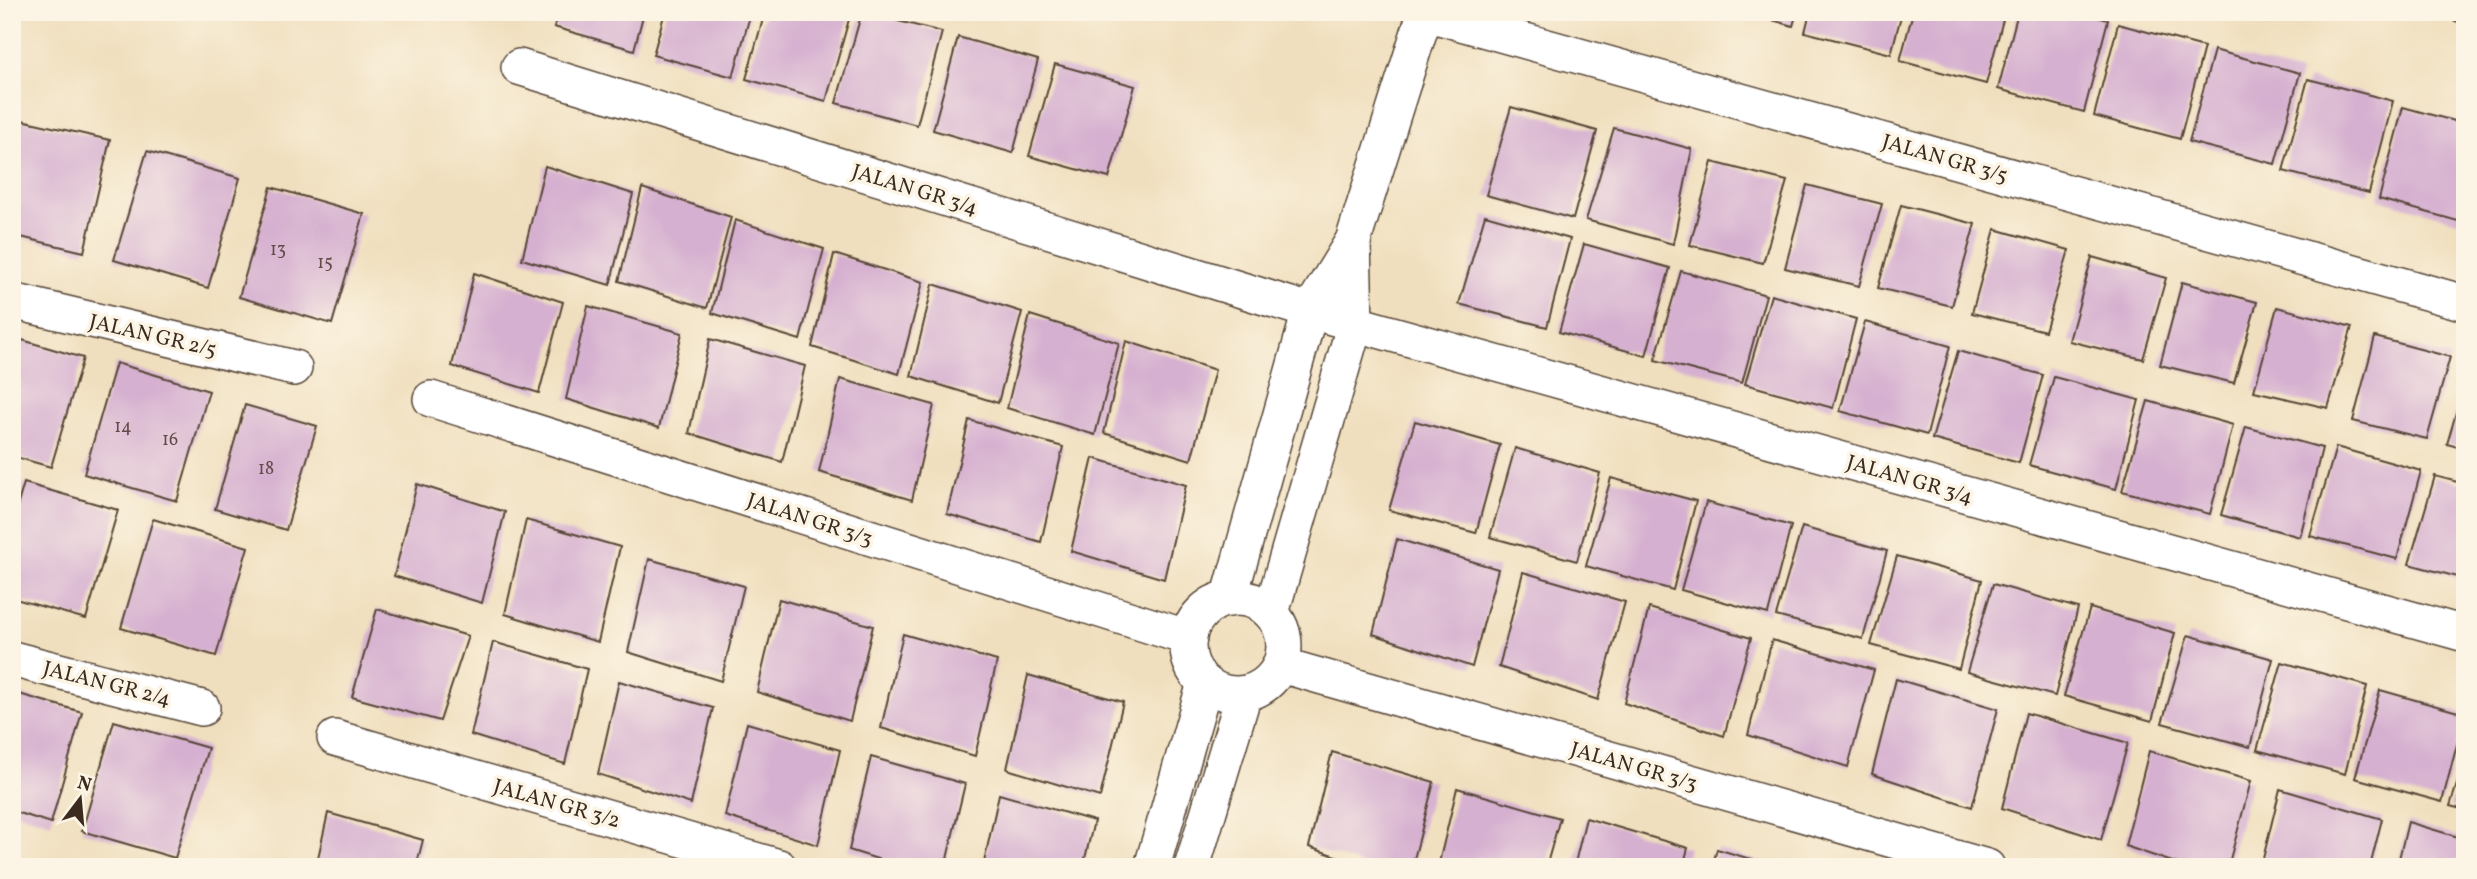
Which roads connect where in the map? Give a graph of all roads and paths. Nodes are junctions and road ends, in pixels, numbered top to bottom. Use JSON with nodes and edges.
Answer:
{"nodes":[{"id":1,"x":1425,"y":13,"type":"edge"},
{"id":2,"x":519,"y":67,"type":"dead end"},
{"id":3,"x":1353,"y":241,"type":"junction"},
{"id":4,"x":12,"y":301,"type":"edge"},
{"id":5,"x":2465,"y":303,"type":"edge"},
{"id":6,"x":1310,"y":311,"type":"junction"},
{"id":7,"x":1355,"y":323,"type":"junction"},
{"id":8,"x":294,"y":368,"type":"dead end"},
{"id":9,"x":431,"y":399,"type":"dead end"},
{"id":10,"x":1229,"y":599,"type":"junction"},
{"id":11,"x":1271,"y":612,"type":"junction"},
{"id":12,"x":2465,"y":634,"type":"edge"},
{"id":13,"x":1189,"y":638,"type":"junction"},
{"id":14,"x":12,"y":659,"type":"edge"},
{"id":15,"x":1281,"y":665,"type":"junction"},
{"id":16,"x":1205,"y":683,"type":"junction"},
{"id":17,"x":1244,"y":694,"type":"junction"},
{"id":18,"x":202,"y":708,"type":"dead end"},
{"id":19,"x":335,"y":738,"type":"dead end"},
{"id":20,"x":779,"y":867,"type":"edge"},
{"id":21,"x":1152,"y":867,"type":"edge"},
{"id":22,"x":1192,"y":867,"type":"edge"},
{"id":23,"x":1987,"y":867,"type":"edge"}],
"edges":[{"from":1,"to":3,"type":"street"},
{"from":1,"to":5,"type":"street","name":"JALAN GR 3/5"},
{"from":2,"to":6,"type":"street","name":"JALAN GR 3/4"},
{"from":3,"to":6,"type":"street"},
{"from":3,"to":7,"type":"street"},
{"from":4,"to":8,"type":"street","name":"JALAN GR 2/5"},
{"from":6,"to":7,"type":"street","name":"JALAN GR 3/4"},
{"from":6,"to":10,"type":"street"},
{"from":7,"to":11,"type":"street"},
{"from":7,"to":12,"type":"street","name":"JALAN GR 3/4"},
{"from":9,"to":13,"type":"street","name":"JALAN GR 3/3"},
{"from":10,"to":11,"type":"street"},
{"from":10,"to":13,"type":"street"},
{"from":11,"to":15,"type":"street"},
{"from":13,"to":16,"type":"street"},
{"from":14,"to":18,"type":"street","name":"JALAN GR 2/4"},
{"from":15,"to":17,"type":"street"},
{"from":15,"to":23,"type":"street","name":"JALAN GR 3/3"},
{"from":16,"to":17,"type":"street"},
{"from":16,"to":21,"type":"street"},
{"from":17,"to":22,"type":"street"},
{"from":19,"to":20,"type":"street","name":"JALAN GR 3/2"}]}
